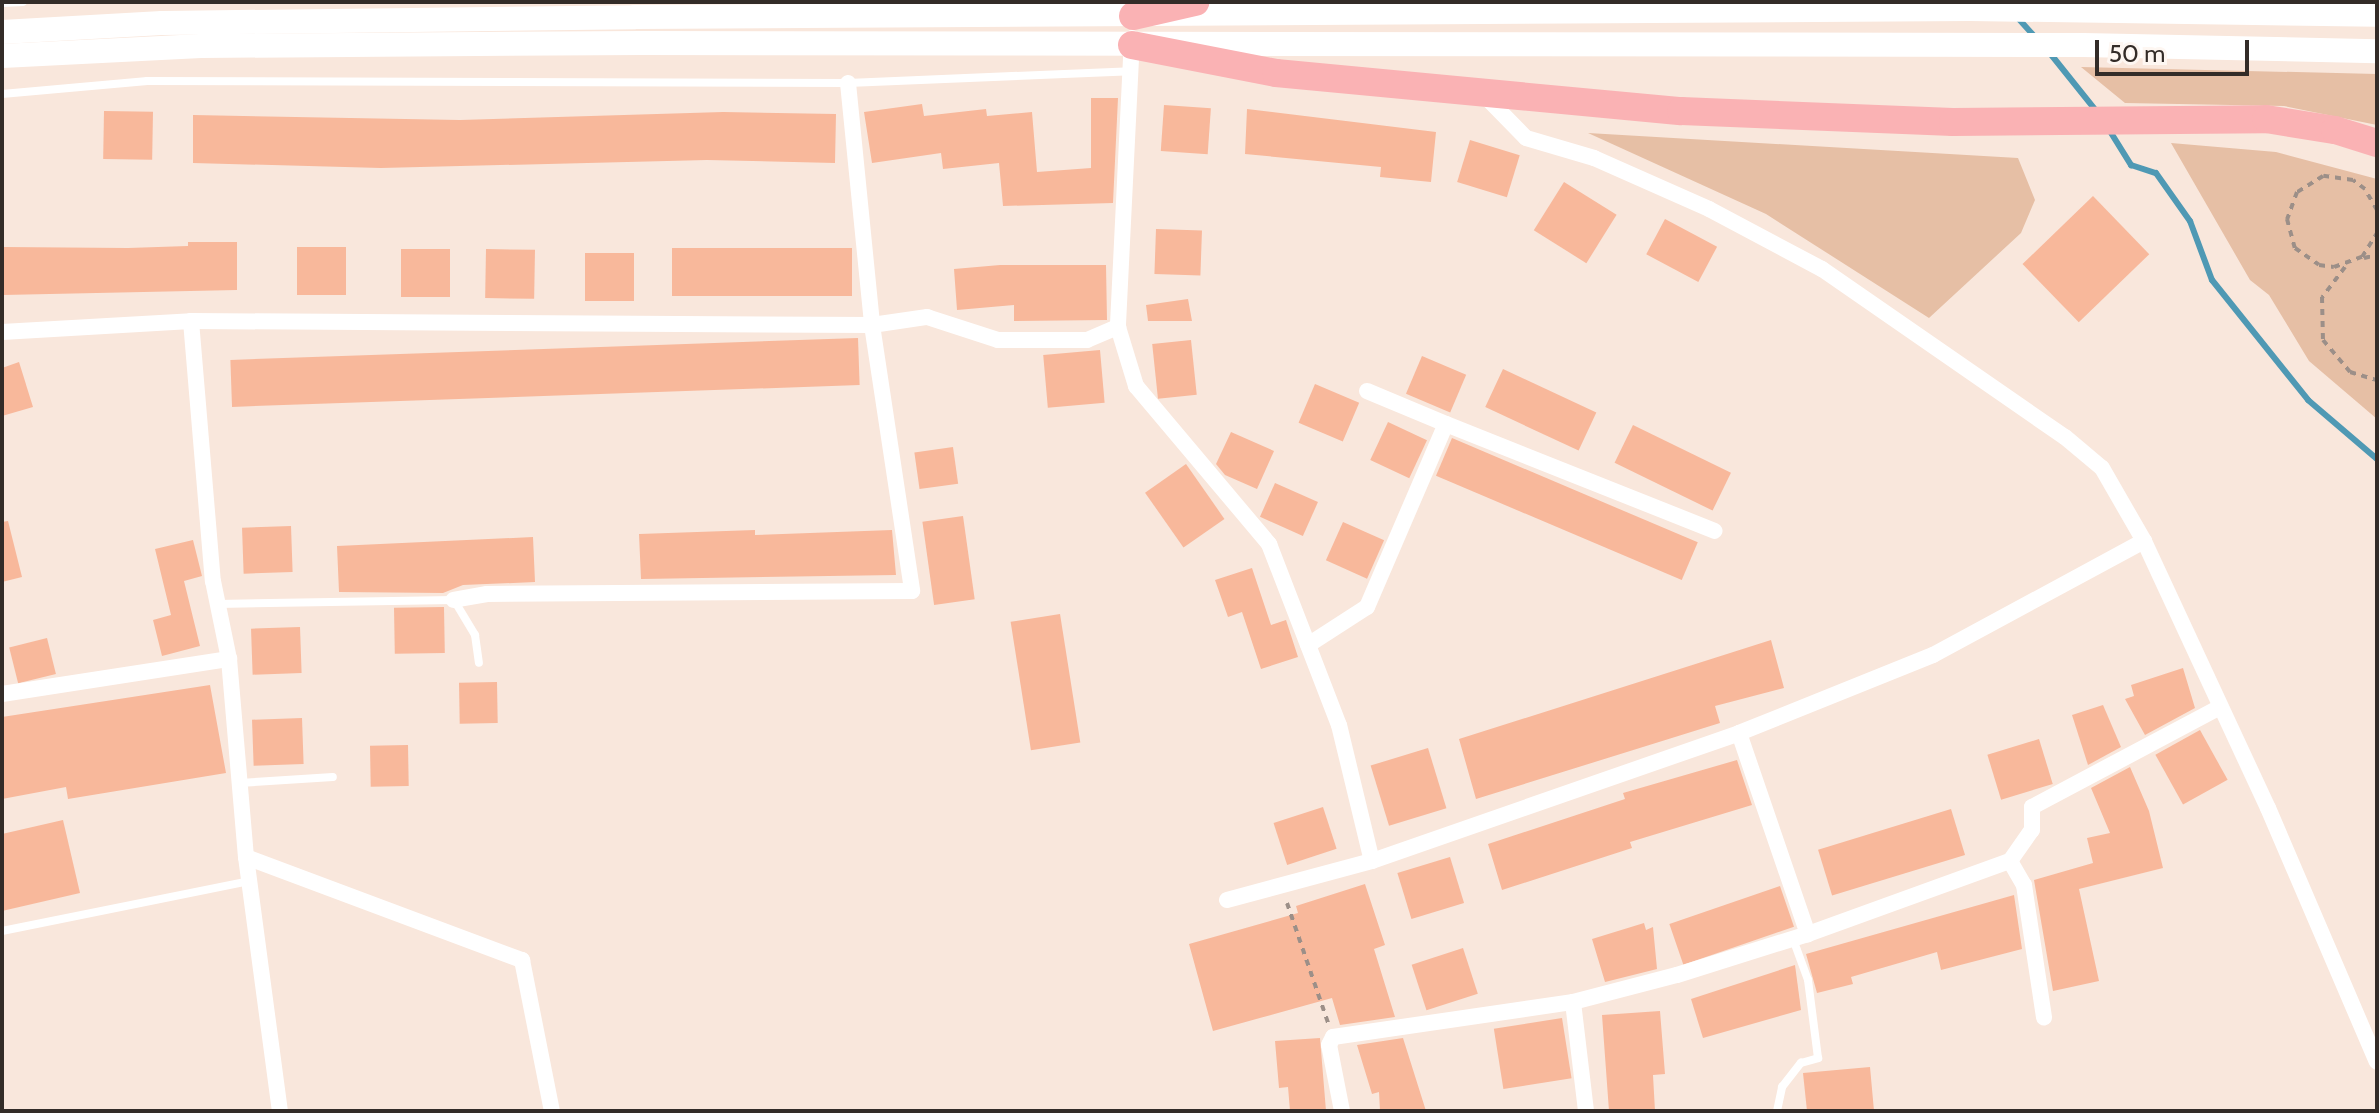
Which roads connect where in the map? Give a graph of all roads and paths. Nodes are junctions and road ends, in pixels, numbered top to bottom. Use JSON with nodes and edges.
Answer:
{"nodes":[{"id":1,"x":23,"y":2,"type":"edge"},
{"id":2,"x":1195,"y":2,"type":"edge"},
{"id":3,"x":2,"y":3,"type":"edge"},
{"id":4,"x":1075,"y":10,"type":"edge"},
{"id":5,"x":2377,"y":15,"type":"edge"},
{"id":6,"x":1133,"y":16,"type":"junction"},
{"id":7,"x":2,"y":32,"type":"edge"},
{"id":8,"x":1076,"y":45,"type":"junction"},
{"id":9,"x":2377,"y":51,"type":"edge"},
{"id":10,"x":2,"y":56,"type":"edge"},
{"id":11,"x":1131,"y":58,"type":"junction"},
{"id":12,"x":848,"y":83,"type":"junction"},
{"id":13,"x":1480,"y":91,"type":"junction"},
{"id":14,"x":2,"y":94,"type":"edge"},
{"id":15,"x":2377,"y":143,"type":"edge"},
{"id":16,"x":2377,"y":210,"type":"edge"},
{"id":17,"x":2377,"y":233,"type":"edge"},
{"id":18,"x":2377,"y":255,"type":"edge"},
{"id":19,"x":2348,"y":264,"type":"junction"},
{"id":20,"x":191,"y":321,"type":"junction"},
{"id":21,"x":872,"y":325,"type":"junction"},
{"id":22,"x":1118,"y":327,"type":"junction"},
{"id":23,"x":2,"y":332,"type":"edge"},
{"id":24,"x":2377,"y":380,"type":"edge"},
{"id":25,"x":1367,"y":391,"type":"dead end"},
{"id":26,"x":1446,"y":424,"type":"junction"},
{"id":27,"x":1715,"y":531,"type":"dead end"},
{"id":28,"x":2144,"y":541,"type":"junction"},
{"id":29,"x":454,"y":600,"type":"junction"},
{"id":30,"x":217,"y":604,"type":"junction"},
{"id":31,"x":1308,"y":645,"type":"junction"},
{"id":32,"x":229,"y":659,"type":"junction"},
{"id":33,"x":479,"y":663,"type":"dead end"},
{"id":34,"x":2,"y":694,"type":"edge"},
{"id":35,"x":2218,"y":708,"type":"junction"},
{"id":36,"x":1739,"y":733,"type":"junction"},
{"id":37,"x":333,"y":777,"type":"dead end"},
{"id":38,"x":239,"y":783,"type":"junction"},
{"id":39,"x":246,"y":857,"type":"junction"},
{"id":40,"x":1372,"y":861,"type":"junction"},
{"id":41,"x":2010,"y":861,"type":"junction"},
{"id":42,"x":249,"y":881,"type":"junction"},
{"id":43,"x":1281,"y":885,"type":"junction"},
{"id":44,"x":1227,"y":900,"type":"dead end"},
{"id":45,"x":2,"y":931,"type":"edge"},
{"id":46,"x":1800,"y":937,"type":"junction"},
{"id":47,"x":1573,"y":1002,"type":"junction"},
{"id":48,"x":2044,"y":1018,"type":"dead end"},
{"id":49,"x":1333,"y":1037,"type":"junction"},
{"id":50,"x":2377,"y":1062,"type":"edge"},
{"id":51,"x":280,"y":1111,"type":"edge"},
{"id":52,"x":552,"y":1111,"type":"edge"},
{"id":53,"x":1342,"y":1111,"type":"edge"},
{"id":54,"x":1586,"y":1111,"type":"edge"},
{"id":55,"x":1777,"y":1111,"type":"edge"}],
"edges":[{"from":1,"to":3,"type":"lane"},
{"from":2,"to":6,"type":"highway"},
{"from":4,"to":6,"type":"main road"},
{"from":4,"to":7,"type":"main road"},
{"from":4,"to":8,"type":"street"},
{"from":5,"to":6,"type":"main road"},
{"from":6,"to":11,"type":"street"},
{"from":8,"to":10,"type":"main road"},
{"from":8,"to":11,"type":"main road"},
{"from":9,"to":11,"type":"main road"},
{"from":11,"to":12,"type":"lane"},
{"from":11,"to":13,"type":"highway"},
{"from":11,"to":22,"type":"street"},
{"from":12,"to":14,"type":"lane"},
{"from":12,"to":21,"type":"street"},
{"from":13,"to":15,"type":"highway"},
{"from":13,"to":28,"type":"street"},
{"from":16,"to":19,"type":"path"},
{"from":17,"to":19,"type":"path"},
{"from":18,"to":19,"type":"path"},
{"from":19,"to":24,"type":"path"},
{"from":20,"to":21,"type":"street"},
{"from":20,"to":23,"type":"street"},
{"from":20,"to":30,"type":"street"},
{"from":21,"to":22,"type":"street"},
{"from":21,"to":29,"type":"street"},
{"from":22,"to":31,"type":"street"},
{"from":25,"to":26,"type":"street"},
{"from":26,"to":27,"type":"street"},
{"from":26,"to":31,"type":"street"},
{"from":28,"to":35,"type":"street"},
{"from":28,"to":36,"type":"street"},
{"from":29,"to":30,"type":"lane"},
{"from":29,"to":33,"type":"lane"},
{"from":30,"to":32,"type":"street"},
{"from":31,"to":40,"type":"street"},
{"from":32,"to":34,"type":"street"},
{"from":32,"to":38,"type":"street"},
{"from":35,"to":41,"type":"street"},
{"from":35,"to":50,"type":"street"},
{"from":36,"to":40,"type":"street"},
{"from":36,"to":46,"type":"street"},
{"from":37,"to":38,"type":"lane"},
{"from":38,"to":39,"type":"street"},
{"from":39,"to":42,"type":"street"},
{"from":39,"to":52,"type":"street"},
{"from":40,"to":43,"type":"street"},
{"from":41,"to":46,"type":"street"},
{"from":41,"to":48,"type":"street"},
{"from":42,"to":45,"type":"lane"},
{"from":42,"to":51,"type":"street"},
{"from":43,"to":44,"type":"street"},
{"from":43,"to":49,"type":"path"},
{"from":46,"to":47,"type":"street"},
{"from":46,"to":55,"type":"lane"},
{"from":47,"to":49,"type":"street"},
{"from":47,"to":54,"type":"street"},
{"from":49,"to":53,"type":"street"}]}
